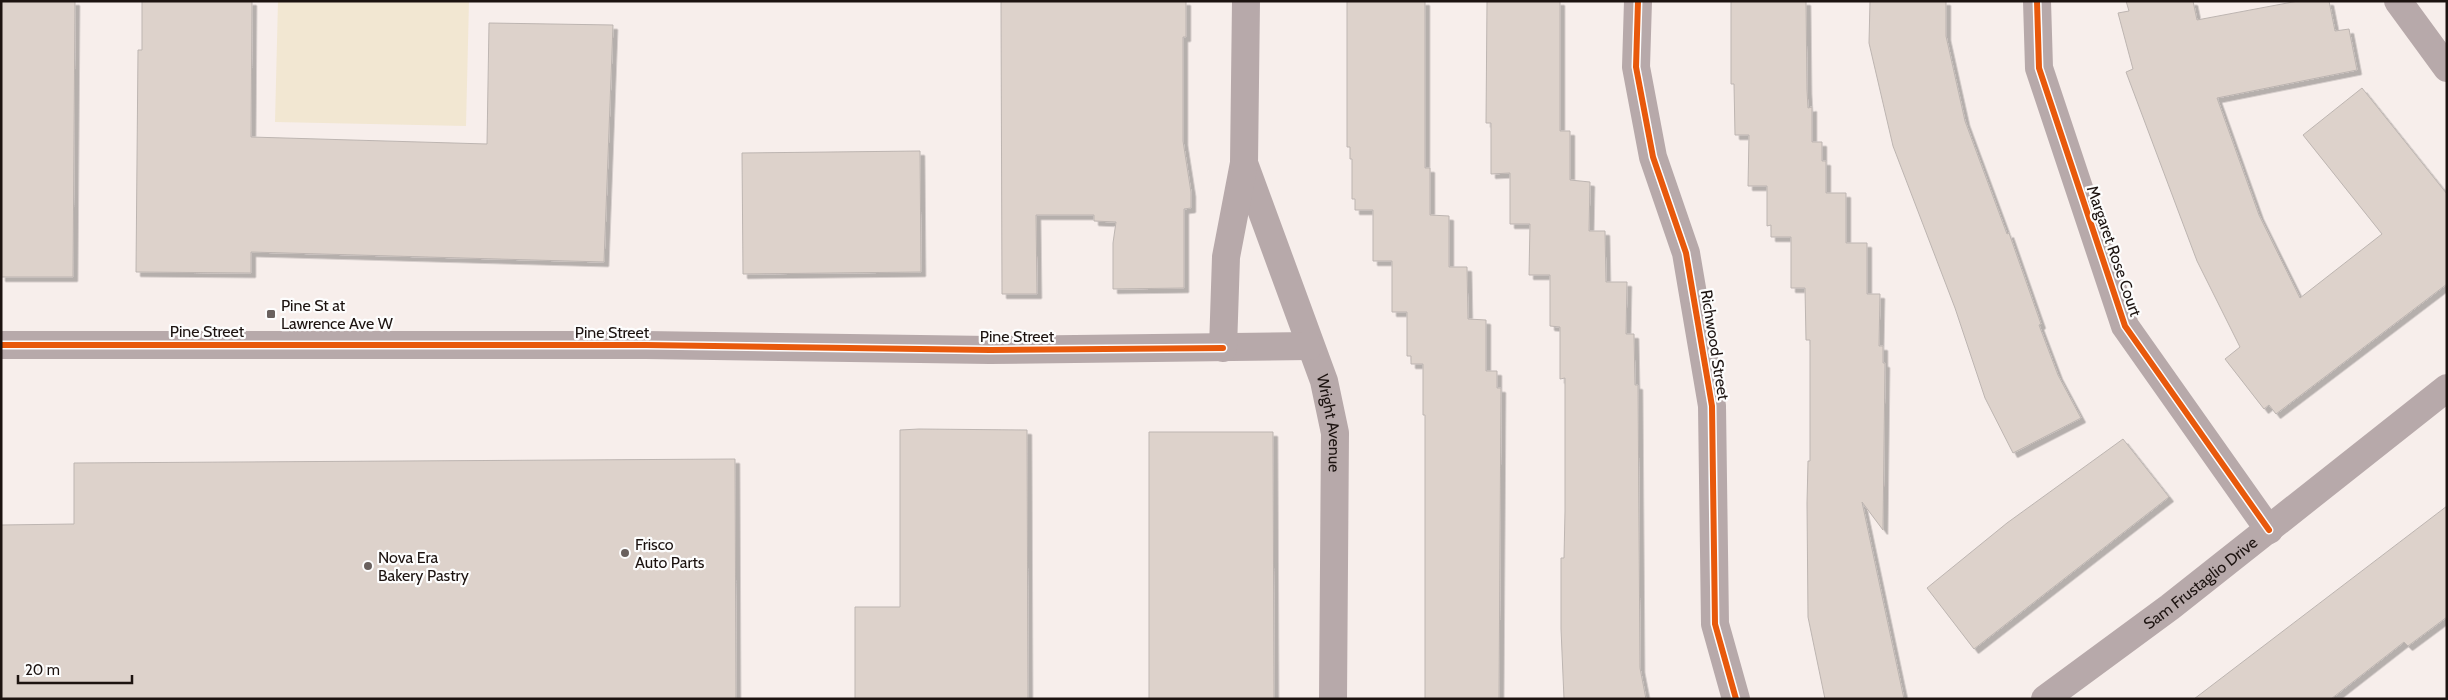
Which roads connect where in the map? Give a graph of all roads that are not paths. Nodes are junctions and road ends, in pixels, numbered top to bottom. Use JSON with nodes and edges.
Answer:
{"nodes":[{"id":1,"x":1246,"y":1,"type":"edge"},
{"id":2,"x":1638,"y":1,"type":"edge"},
{"id":3,"x":2036,"y":1,"type":"edge"},
{"id":4,"x":2398,"y":1,"type":"edge"},
{"id":5,"x":2447,"y":68,"type":"edge"},
{"id":6,"x":1244,"y":163,"type":"junction"},
{"id":7,"x":1,"y":345,"type":"edge"},
{"id":8,"x":1309,"y":346,"type":"junction"},
{"id":9,"x":1223,"y":348,"type":"junction"},
{"id":10,"x":2447,"y":388,"type":"edge"},
{"id":11,"x":2269,"y":530,"type":"junction"},
{"id":12,"x":1333,"y":699,"type":"edge"},
{"id":13,"x":1736,"y":699,"type":"edge"},
{"id":14,"x":2045,"y":699,"type":"edge"}],
"edges":[{"from":1,"to":6,"type":"street","name":"Wright Avenue"},
{"from":2,"to":13,"type":"street","name":"Richwood Street"},
{"from":3,"to":11,"type":"street","name":"Margaret Rose Court"},
{"from":4,"to":5,"type":"street"},
{"from":6,"to":8,"type":"street","name":"Wright Avenue"},
{"from":6,"to":9,"type":"street","name":"Wright Avenue"},
{"from":7,"to":9,"type":"street","name":"Pine Street"},
{"from":8,"to":9,"type":"street","name":"Pine Street"},
{"from":8,"to":12,"type":"street","name":"Wright Avenue"},
{"from":10,"to":11,"type":"street","name":"Sam Frustaglio Drive"},
{"from":11,"to":14,"type":"street","name":"Sam Frustaglio Drive"}]}
